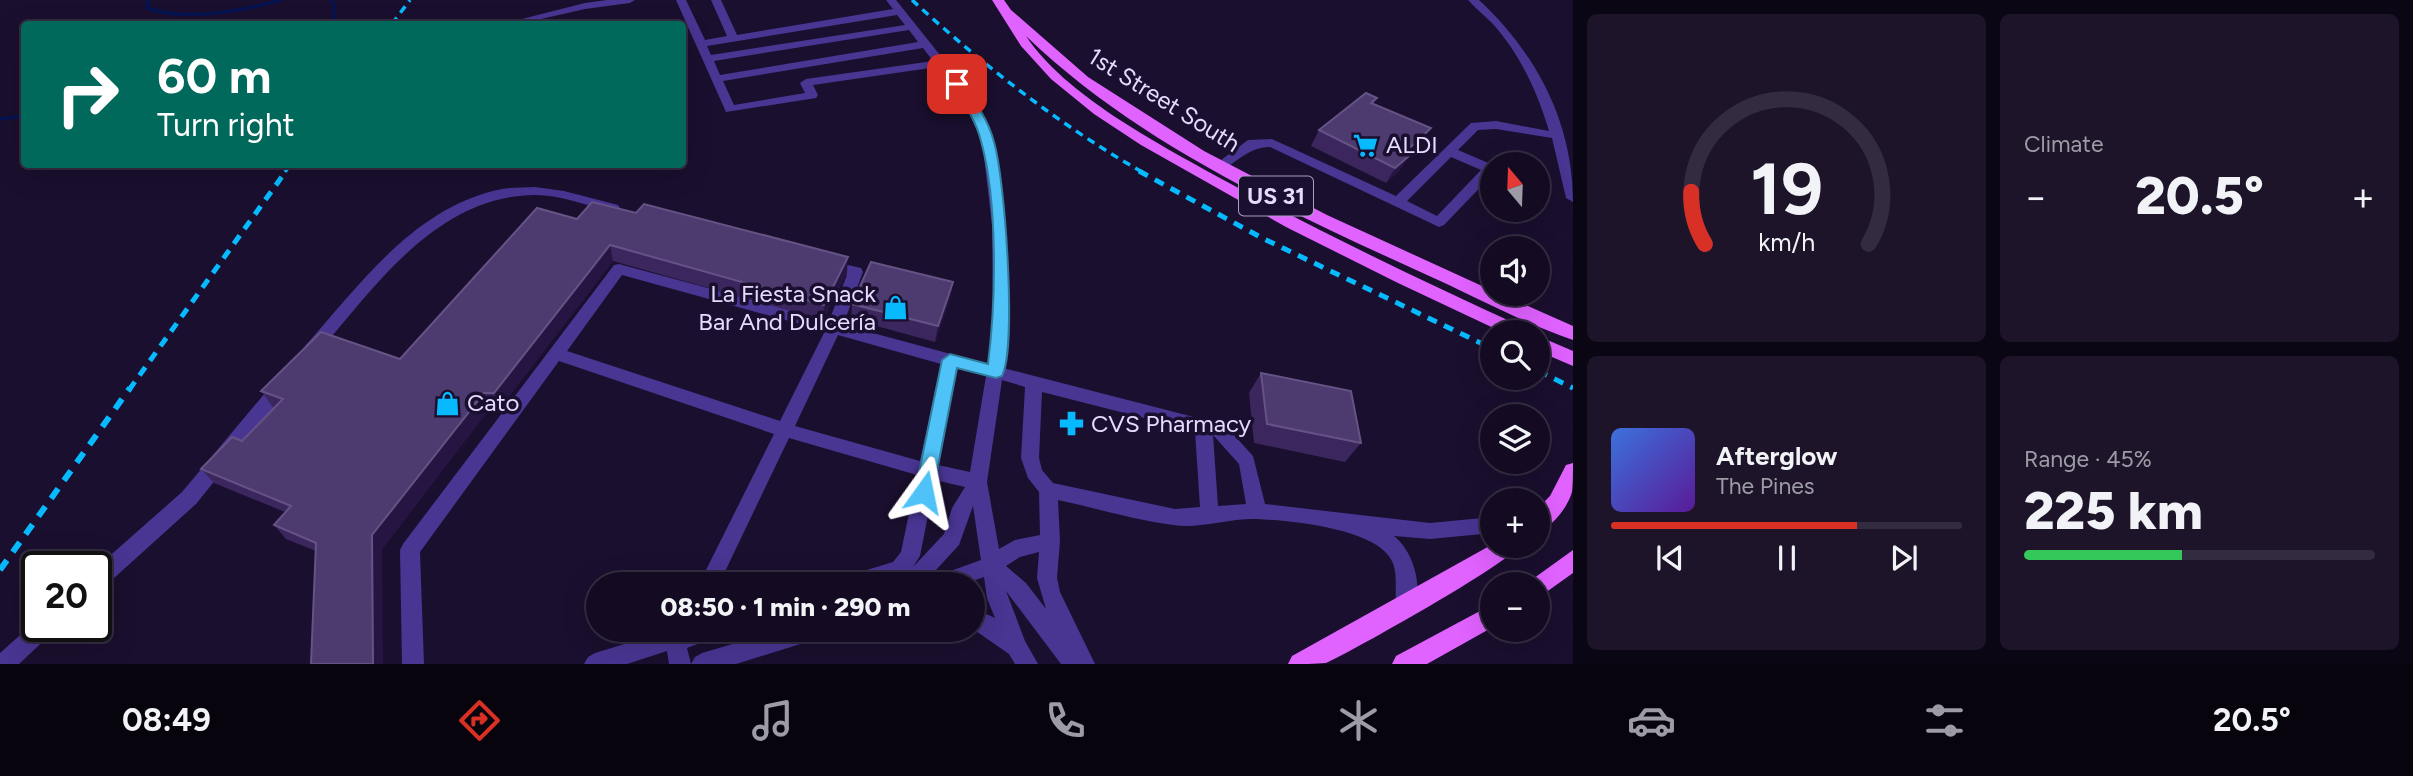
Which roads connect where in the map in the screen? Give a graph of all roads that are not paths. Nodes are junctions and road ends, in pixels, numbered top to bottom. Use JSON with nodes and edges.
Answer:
{"nodes":[{"id":1,"x":630,"y":0,"type":"edge"},
{"id":2,"x":681,"y":0,"type":"edge"},
{"id":3,"x":716,"y":0,"type":"edge"},
{"id":4,"x":998,"y":0,"type":"edge"},
{"id":5,"x":1473,"y":0,"type":"edge"},
{"id":6,"x":895,"y":5,"type":"edge"},
{"id":7,"x":1008,"y":13,"type":"junction"},
{"id":8,"x":520,"y":21,"type":"edge"},
{"id":9,"x":910,"y":27,"type":"junction"},
{"id":10,"x":734,"y":38,"type":"junction"},
{"id":11,"x":701,"y":44,"type":"junction"},
{"id":12,"x":923,"y":44,"type":"junction"},
{"id":13,"x":708,"y":59,"type":"junction"},
{"id":14,"x":939,"y":63,"type":"junction"},
{"id":15,"x":1066,"y":66,"type":"junction"},
{"id":16,"x":1048,"y":69,"type":"junction"},
{"id":17,"x":716,"y":79,"type":"junction"},
{"id":18,"x":1564,"y":140,"type":"edge"},
{"id":19,"x":1449,"y":151,"type":"junction"},
{"id":20,"x":1220,"y":166,"type":"junction"},
{"id":21,"x":1573,"y":198,"type":"edge"},
{"id":22,"x":1398,"y":202,"type":"junction"},
{"id":23,"x":624,"y":211,"type":"edge"},
{"id":24,"x":817,"y":262,"type":"edge"},
{"id":25,"x":1492,"y":320,"type":"edge"},
{"id":26,"x":834,"y":328,"type":"junction"},
{"id":27,"x":1573,"y":333,"type":"edge"},
{"id":28,"x":1550,"y":348,"type":"edge"},
{"id":29,"x":556,"y":354,"type":"junction"},
{"id":30,"x":1573,"y":359,"type":"edge"},
{"id":31,"x":950,"y":360,"type":"junction"},
{"id":32,"x":996,"y":372,"type":"junction"},
{"id":33,"x":1034,"y":383,"type":"junction"},
{"id":34,"x":1203,"y":425,"type":"junction"},
{"id":35,"x":783,"y":430,"type":"junction"},
{"id":36,"x":929,"y":471,"type":"junction"},
{"id":37,"x":1573,"y":471,"type":"edge"},
{"id":38,"x":978,"y":482,"type":"junction"},
{"id":39,"x":1048,"y":490,"type":"junction"},
{"id":40,"x":1550,"y":504,"type":"edge"},
{"id":41,"x":1257,"y":511,"type":"junction"},
{"id":42,"x":1210,"y":516,"type":"junction"},
{"id":43,"x":1352,"y":523,"type":"junction"},
{"id":44,"x":1480,"y":527,"type":"edge"},
{"id":45,"x":1050,"y":541,"type":"junction"},
{"id":46,"x":1487,"y":558,"type":"edge"},
{"id":47,"x":1573,"y":560,"type":"edge"},
{"id":48,"x":991,"y":565,"type":"junction"},
{"id":49,"x":112,"y":567,"type":"edge"},
{"id":50,"x":715,"y":572,"type":"edge"},
{"id":51,"x":906,"y":572,"type":"edge"},
{"id":52,"x":911,"y":572,"type":"edge"},
{"id":53,"x":973,"y":572,"type":"edge"},
{"id":54,"x":1550,"y":578,"type":"edge"},
{"id":55,"x":1406,"y":605,"type":"junction"},
{"id":56,"x":1480,"y":622,"type":"edge"},
{"id":57,"x":985,"y":624,"type":"edge"},
{"id":58,"x":28,"y":642,"type":"edge"},
{"id":59,"x":774,"y":642,"type":"edge"},
{"id":60,"x":682,"y":644,"type":"edge"},
{"id":61,"x":1022,"y":656,"type":"edge"},
{"id":62,"x":4,"y":664,"type":"edge"},
{"id":63,"x":413,"y":664,"type":"edge"},
{"id":64,"x":595,"y":664,"type":"edge"},
{"id":65,"x":702,"y":664,"type":"edge"},
{"id":66,"x":1074,"y":664,"type":"edge"},
{"id":67,"x":1084,"y":664,"type":"edge"},
{"id":68,"x":1300,"y":664,"type":"edge"},
{"id":69,"x":1404,"y":664,"type":"edge"}],
"edges":[{"from":1,"to":8,"type":"street"},
{"from":2,"to":11,"type":"street"},
{"from":3,"to":10,"type":"street"},
{"from":4,"to":7,"type":"main road","name":"1st Street South","number":"US 31"},
{"from":5,"to":18,"type":"street"},
{"from":6,"to":9,"type":"street"},
{"from":6,"to":10,"type":"street"},
{"from":7,"to":15,"type":"main road","name":"1st Street South","number":"US 31"},
{"from":7,"to":16,"type":"main road","name":"1st Street South","number":"US 31"},
{"from":9,"to":12,"type":"street"},
{"from":9,"to":13,"type":"street"},
{"from":10,"to":11,"type":"street"},
{"from":11,"to":13,"type":"street"},
{"from":12,"to":14,"type":"street"},
{"from":12,"to":17,"type":"street"},
{"from":13,"to":17,"type":"street"},
{"from":14,"to":17,"type":"street"},
{"from":14,"to":32,"type":"street"},
{"from":15,"to":16,"type":"main road"},
{"from":15,"to":20,"type":"main road","name":"1st Street South","number":"US 31"},
{"from":16,"to":25,"type":"main road","name":"1st Street South","number":"US 31"},
{"from":18,"to":19,"type":"street"},
{"from":18,"to":21,"type":"street"},
{"from":19,"to":22,"type":"street"},
{"from":19,"to":22,"type":"street"},
{"from":20,"to":22,"type":"street"},
{"from":20,"to":27,"type":"main road","name":"1st Street South","number":"US 31"},
{"from":23,"to":49,"type":"street"},
{"from":24,"to":26,"type":"street"},
{"from":26,"to":29,"type":"street"},
{"from":26,"to":31,"type":"street"},
{"from":26,"to":35,"type":"street"},
{"from":28,"to":30,"type":"main road"},
{"from":29,"to":35,"type":"street"},
{"from":29,"to":63,"type":"street"},
{"from":31,"to":32,"type":"street"},
{"from":31,"to":36,"type":"street"},
{"from":32,"to":33,"type":"street"},
{"from":32,"to":38,"type":"street"},
{"from":33,"to":34,"type":"street"},
{"from":33,"to":39,"type":"street"},
{"from":34,"to":41,"type":"street"},
{"from":34,"to":42,"type":"street"},
{"from":35,"to":36,"type":"street"},
{"from":35,"to":50,"type":"street"},
{"from":36,"to":38,"type":"street"},
{"from":36,"to":51,"type":"street"},
{"from":37,"to":40,"type":"main road"},
{"from":38,"to":48,"type":"street"},
{"from":38,"to":52,"type":"street"},
{"from":39,"to":42,"type":"street"},
{"from":39,"to":45,"type":"street"},
{"from":41,"to":42,"type":"street"},
{"from":41,"to":43,"type":"street"},
{"from":43,"to":44,"type":"street"},
{"from":43,"to":55,"type":"street"},
{"from":45,"to":48,"type":"street"},
{"from":45,"to":67,"type":"street"},
{"from":46,"to":55,"type":"main road"},
{"from":47,"to":54,"type":"main road"},
{"from":48,"to":53,"type":"street"},
{"from":48,"to":61,"type":"street"},
{"from":48,"to":66,"type":"street"},
{"from":55,"to":68,"type":"main road"},
{"from":56,"to":69,"type":"main road"},
{"from":57,"to":61,"type":"street"},
{"from":58,"to":62,"type":"street"},
{"from":59,"to":65,"type":"street"},
{"from":60,"to":64,"type":"street"}]}
